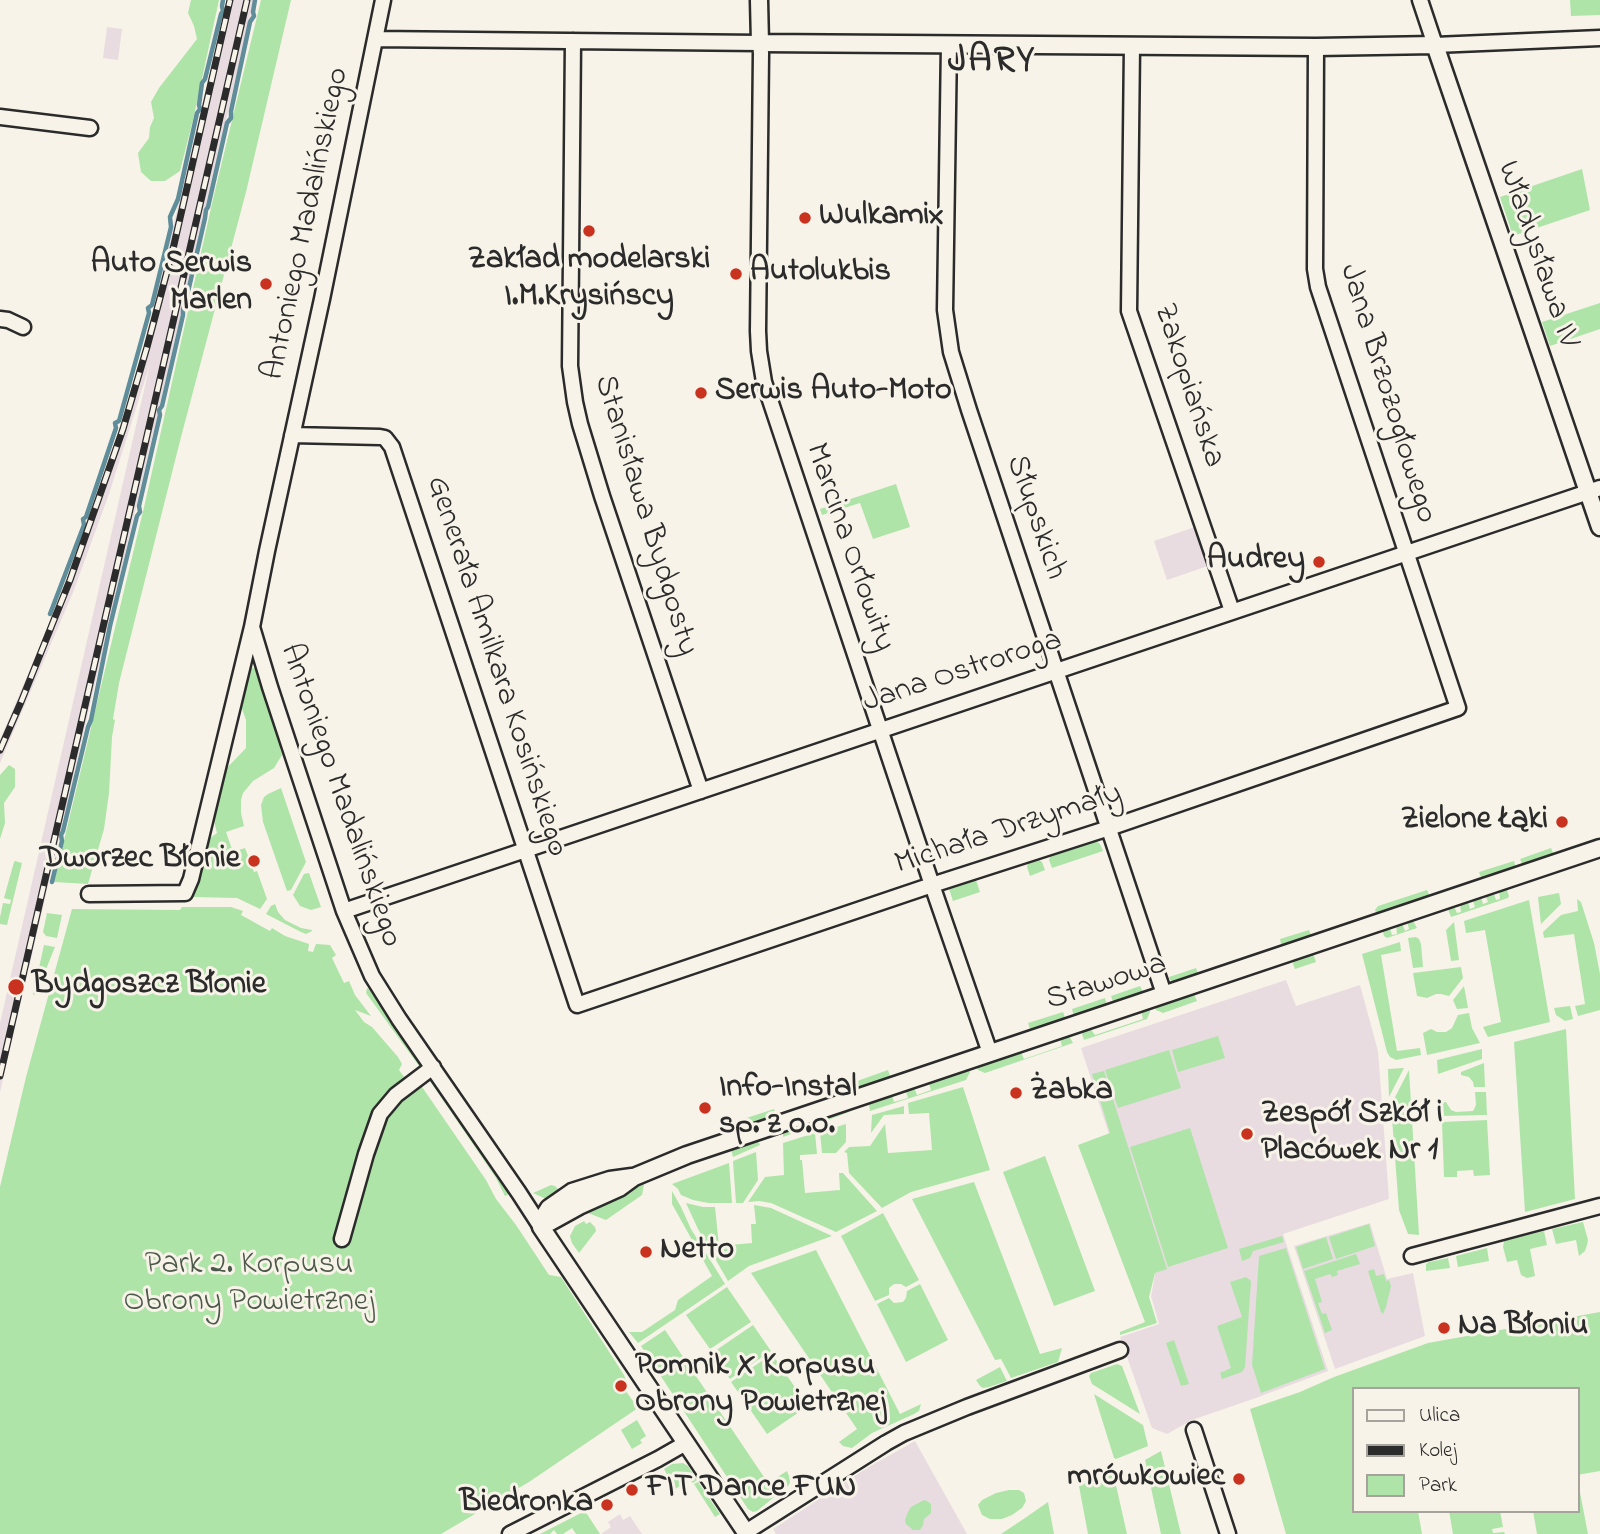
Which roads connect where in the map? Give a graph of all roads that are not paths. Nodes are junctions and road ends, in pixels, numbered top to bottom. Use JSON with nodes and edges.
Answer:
{"nodes":[{"id":1,"x":383,"y":0,"type":"edge"},
{"id":2,"x":759,"y":0,"type":"edge"},
{"id":3,"x":1420,"y":0,"type":"edge"},
{"id":4,"x":1600,"y":38,"type":"edge"},
{"id":5,"x":375,"y":39,"type":"junction"},
{"id":6,"x":573,"y":41,"type":"junction"},
{"id":7,"x":760,"y":43,"type":"junction"},
{"id":8,"x":949,"y":44,"type":"junction"},
{"id":9,"x":1435,"y":45,"type":"junction"},
{"id":10,"x":1132,"y":46,"type":"junction"},
{"id":11,"x":1316,"y":47,"type":"junction"},
{"id":12,"x":0,"y":117,"type":"edge"},
{"id":13,"x":90,"y":128,"type":"dead end"},
{"id":14,"x":0,"y":319,"type":"edge"},
{"id":15,"x":23,"y":327,"type":"dead end"},
{"id":16,"x":292,"y":435,"type":"junction"},
{"id":17,"x":1594,"y":490,"type":"edge"},
{"id":18,"x":1600,"y":527,"type":"edge"},
{"id":19,"x":1406,"y":553,"type":"junction"},
{"id":20,"x":1232,"y":611,"type":"junction"},
{"id":21,"x":252,"y":627,"type":"junction"},
{"id":22,"x":1056,"y":671,"type":"junction"},
{"id":23,"x":1458,"y":708,"type":"joint"},
{"id":24,"x":880,"y":730,"type":"junction"},
{"id":25,"x":701,"y":791,"type":"junction"},
{"id":26,"x":1109,"y":828,"type":"junction"},
{"id":27,"x":526,"y":849,"type":"junction"},
{"id":28,"x":1600,"y":849,"type":"edge"},
{"id":29,"x":932,"y":885,"type":"junction"},
{"id":30,"x":89,"y":894,"type":"dead end"},
{"id":31,"x":344,"y":911,"type":"junction"},
{"id":32,"x":1164,"y":994,"type":"junction"},
{"id":33,"x":577,"y":1005,"type":"joint"},
{"id":34,"x":990,"y":1053,"type":"junction"},
{"id":35,"x":433,"y":1068,"type":"junction"},
{"id":36,"x":1600,"y":1206,"type":"edge"},
{"id":37,"x":541,"y":1227,"type":"junction"},
{"id":38,"x":342,"y":1239,"type":"dead end"},
{"id":39,"x":1412,"y":1256,"type":"dead end"},
{"id":40,"x":1120,"y":1350,"type":"dead end"},
{"id":41,"x":1194,"y":1430,"type":"dead end"},
{"id":42,"x":686,"y":1443,"type":"junction"},
{"id":43,"x":747,"y":1533,"type":"edge"},
{"id":44,"x":510,"y":1534,"type":"edge"},
{"id":45,"x":1228,"y":1534,"type":"edge"}],
"edges":[{"from":1,"to":5,"type":"street","name":"Antoniego Madalińskiego"},
{"from":2,"to":7,"type":"street"},
{"from":3,"to":9,"type":"street","name":"Władysława IV"},
{"from":4,"to":9,"type":"street"},
{"from":5,"to":6,"type":"street"},
{"from":5,"to":16,"type":"street","name":"Antoniego Madalińskiego"},
{"from":6,"to":7,"type":"street"},
{"from":6,"to":25,"type":"street","name":"Stanisława Bydgosty"},
{"from":7,"to":8,"type":"street"},
{"from":7,"to":24,"type":"street","name":"Marcina Orłowity"},
{"from":8,"to":10,"type":"street"},
{"from":8,"to":22,"type":"street","name":"Słupskich"},
{"from":9,"to":11,"type":"street"},
{"from":9,"to":17,"type":"street","name":"Władysława IV"},
{"from":10,"to":11,"type":"street"},
{"from":10,"to":20,"type":"street","name":"Zakopiańska"},
{"from":11,"to":19,"type":"street","name":"Jana Brzozogłowego"},
{"from":12,"to":13,"type":"street"},
{"from":14,"to":15,"type":"street"},
{"from":16,"to":21,"type":"street","name":"Antoniego Madalińskiego"},
{"from":16,"to":27,"type":"street","name":"Generała Amilkara Kosińskiego"},
{"from":17,"to":18,"type":"street","name":"Władysława IV"},
{"from":17,"to":19,"type":"street","name":"Jana Ostroroga"},
{"from":19,"to":20,"type":"street","name":"Jana Ostroroga"},
{"from":19,"to":23,"type":"street","name":"Jana Brzozogłowego"},
{"from":20,"to":22,"type":"street","name":"Jana Ostroroga"},
{"from":21,"to":30,"type":"street","name":"Antoniego Madalińskiego"},
{"from":21,"to":31,"type":"street","name":"Antoniego Madalińskiego"},
{"from":22,"to":24,"type":"street","name":"Jana Ostroroga"},
{"from":22,"to":26,"type":"street","name":"Słupskich"},
{"from":23,"to":26,"type":"street","name":"Michała Drzymały"},
{"from":24,"to":25,"type":"street","name":"Jana Ostroroga"},
{"from":24,"to":29,"type":"street","name":"Marcina Orłowity"},
{"from":25,"to":27,"type":"street","name":"Jana Ostroroga"},
{"from":26,"to":29,"type":"street","name":"Michała Drzymały"},
{"from":26,"to":32,"type":"street","name":"Słupskich"},
{"from":27,"to":31,"type":"street","name":"Jana Ostroroga"},
{"from":27,"to":33,"type":"street","name":"Generała Amilkara Kosińskiego"},
{"from":28,"to":32,"type":"street","name":"Stawowa"},
{"from":29,"to":33,"type":"street","name":"Michała Drzymały"},
{"from":29,"to":34,"type":"street","name":"Marcina Orłowity"},
{"from":31,"to":35,"type":"street","name":"Antoniego Madalińskiego"},
{"from":32,"to":34,"type":"street","name":"Stawowa"},
{"from":34,"to":37,"type":"street","name":"Stawowa"},
{"from":35,"to":37,"type":"street","name":"Antoniego Madalińskiego"},
{"from":35,"to":38,"type":"street"},
{"from":36,"to":39,"type":"street"},
{"from":37,"to":42,"type":"street"},
{"from":40,"to":43,"type":"street"},
{"from":41,"to":45,"type":"street"},
{"from":42,"to":43,"type":"street"},
{"from":42,"to":44,"type":"street"}]}
